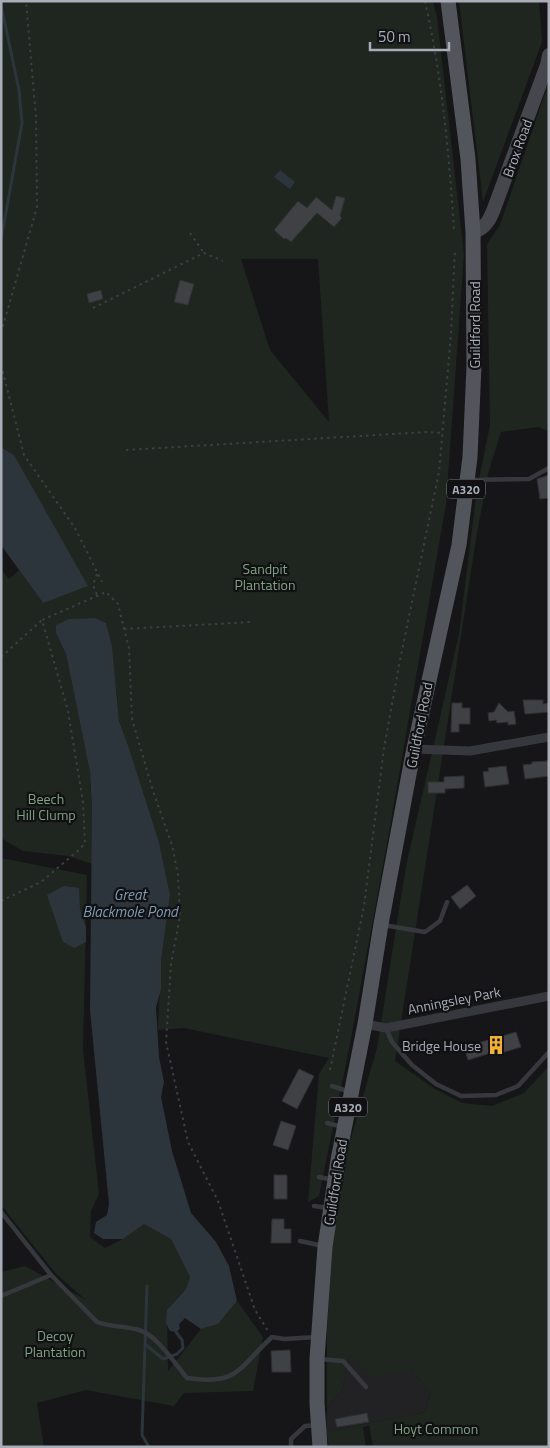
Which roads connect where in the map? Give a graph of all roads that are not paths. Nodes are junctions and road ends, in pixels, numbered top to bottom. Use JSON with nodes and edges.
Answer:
{"nodes":[{"id":1,"x":448,"y":1,"type":"edge"},
{"id":2,"x":549,"y":55,"type":"edge"},
{"id":3,"x":473,"y":232,"type":"junction"},
{"id":4,"x":549,"y":468,"type":"edge"},
{"id":5,"x":468,"y":480,"type":"junction"},
{"id":6,"x":549,"y":737,"type":"edge"},
{"id":7,"x":414,"y":749,"type":"junction"},
{"id":8,"x":447,"y":902,"type":"dead end"},
{"id":9,"x":381,"y":924,"type":"junction"},
{"id":10,"x":549,"y":996,"type":"edge"},
{"id":11,"x":365,"y":1024,"type":"junction"},
{"id":12,"x":386,"y":1028,"type":"junction"},
{"id":13,"x":549,"y":1052,"type":"edge"},
{"id":14,"x":332,"y":1086,"type":"dead end"},
{"id":15,"x":351,"y":1092,"type":"junction"},
{"id":16,"x":327,"y":1123,"type":"dead end"},
{"id":17,"x":344,"y":1127,"type":"junction"},
{"id":18,"x":319,"y":1177,"type":"dead end"},
{"id":19,"x":335,"y":1180,"type":"junction"},
{"id":20,"x":314,"y":1206,"type":"dead end"},
{"id":21,"x":330,"y":1209,"type":"junction"},
{"id":22,"x":1,"y":1212,"type":"edge"},
{"id":23,"x":300,"y":1241,"type":"dead end"},
{"id":24,"x":325,"y":1246,"type":"junction"},
{"id":25,"x":51,"y":1275,"type":"junction"},
{"id":26,"x":1,"y":1296,"type":"edge"},
{"id":27,"x":318,"y":1337,"type":"junction"},
{"id":28,"x":317,"y":1359,"type":"junction"},
{"id":29,"x":366,"y":1387,"type":"dead end"},
{"id":30,"x":318,"y":1424,"type":"junction"},
{"id":31,"x":291,"y":1447,"type":"edge"},
{"id":32,"x":320,"y":1447,"type":"edge"}],
"edges":[{"from":1,"to":3,"type":"main road","name":"Guildford Road","number":"A320"},
{"from":2,"to":3,"type":"street","name":"Brox Road"},
{"from":3,"to":5,"type":"main road","name":"Guildford Road","number":"A320"},
{"from":4,"to":5,"type":"lane"},
{"from":5,"to":7,"type":"main road","name":"Guildford Road","number":"A320"},
{"from":6,"to":7,"type":"street"},
{"from":7,"to":9,"type":"main road","name":"Guildford Road","number":"A320"},
{"from":8,"to":9,"type":"lane"},
{"from":9,"to":11,"type":"main road","name":"Guildford Road","number":"A320"},
{"from":10,"to":12,"type":"street","name":"Anningsley Park"},
{"from":11,"to":12,"type":"street","name":"Anningsley Park"},
{"from":11,"to":15,"type":"main road","name":"Guildford Road","number":"A320"},
{"from":12,"to":13,"type":"lane"},
{"from":14,"to":15,"type":"lane"},
{"from":15,"to":17,"type":"main road","name":"Guildford Road","number":"A320"},
{"from":16,"to":17,"type":"lane"},
{"from":17,"to":19,"type":"main road","name":"Guildford Road","number":"A320"},
{"from":18,"to":19,"type":"lane"},
{"from":19,"to":21,"type":"main road","name":"Guildford Road","number":"A320"},
{"from":20,"to":21,"type":"lane"},
{"from":21,"to":24,"type":"main road","name":"Guildford Road","number":"A320"},
{"from":22,"to":25,"type":"lane"},
{"from":23,"to":24,"type":"lane"},
{"from":24,"to":27,"type":"main road","name":"Guildford Road","number":"A320"},
{"from":25,"to":26,"type":"lane"},
{"from":25,"to":27,"type":"lane"},
{"from":27,"to":28,"type":"main road","name":"Guildford Road","number":"A320"},
{"from":28,"to":29,"type":"lane"},
{"from":28,"to":30,"type":"main road","name":"Guildford Road","number":"A320"},
{"from":30,"to":31,"type":"lane"},
{"from":30,"to":32,"type":"main road","name":"Guildford Road","number":"A320"}]}
